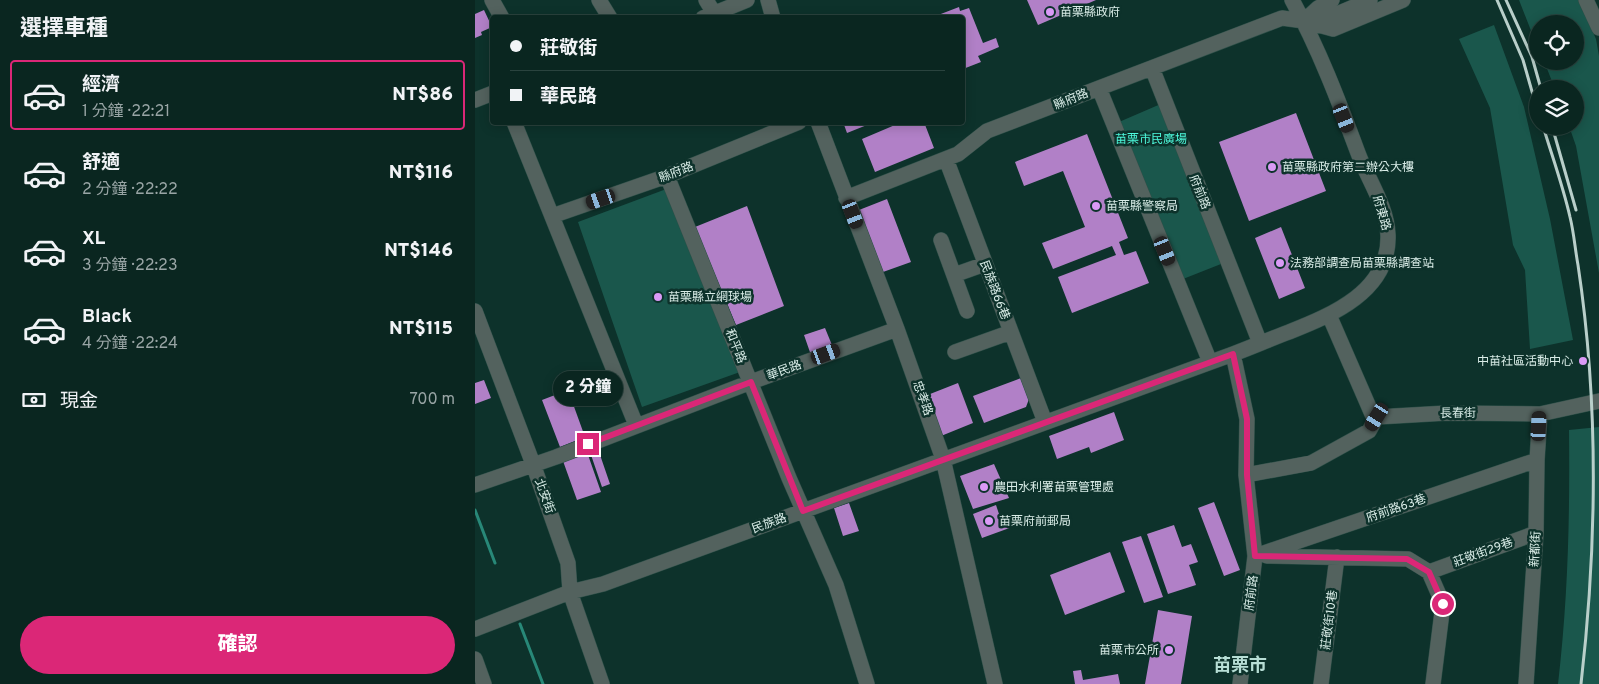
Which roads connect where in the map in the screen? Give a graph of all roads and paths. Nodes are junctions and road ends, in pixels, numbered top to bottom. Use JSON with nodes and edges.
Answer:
{"nodes":[{"id":1,"x":492,"y":0,"type":"edge"},
{"id":2,"x":599,"y":0,"type":"edge"},
{"id":3,"x":706,"y":0,"type":"edge"},
{"id":4,"x":747,"y":0,"type":"edge"},
{"id":5,"x":768,"y":0,"type":"edge"},
{"id":6,"x":1292,"y":0,"type":"edge"},
{"id":7,"x":1309,"y":0,"type":"edge"},
{"id":8,"x":1332,"y":0,"type":"edge"},
{"id":9,"x":1347,"y":0,"type":"edge"},
{"id":10,"x":1370,"y":0,"type":"edge"},
{"id":11,"x":1403,"y":0,"type":"edge"},
{"id":12,"x":1586,"y":0,"type":"edge"},
{"id":13,"x":500,"y":15,"type":"edge"},
{"id":14,"x":608,"y":15,"type":"edge"},
{"id":15,"x":708,"y":15,"type":"edge"},
{"id":16,"x":772,"y":15,"type":"edge"},
{"id":17,"x":1304,"y":21,"type":"junction"},
{"id":18,"x":1599,"y":28,"type":"edge"},
{"id":19,"x":1152,"y":68,"type":"junction"},
{"id":20,"x":1099,"y":88,"type":"junction"},
{"id":21,"x":490,"y":94,"type":"edge"},
{"id":22,"x":475,"y":100,"type":"edge"},
{"id":23,"x":516,"y":125,"type":"edge"},
{"id":24,"x":792,"y":125,"type":"edge"},
{"id":25,"x":818,"y":125,"type":"edge"},
{"id":26,"x":946,"y":159,"type":"junction"},
{"id":27,"x":667,"y":176,"type":"junction"},
{"id":28,"x":846,"y":198,"type":"junction"},
{"id":29,"x":552,"y":216,"type":"junction"},
{"id":30,"x":941,"y":240,"type":"dead end"},
{"id":31,"x":985,"y":264,"type":"junction"},
{"id":32,"x":954,"y":275,"type":"junction"},
{"id":33,"x":475,"y":311,"type":"edge"},
{"id":34,"x":967,"y":311,"type":"dead end"},
{"id":35,"x":1329,"y":315,"type":"junction"},
{"id":36,"x":897,"y":329,"type":"junction"},
{"id":37,"x":1011,"y":332,"type":"junction"},
{"id":38,"x":1260,"y":343,"type":"junction"},
{"id":39,"x":955,"y":352,"type":"dead end"},
{"id":40,"x":1233,"y":354,"type":"junction"},
{"id":41,"x":1210,"y":362,"type":"junction"},
{"id":42,"x":751,"y":382,"type":"junction"},
{"id":43,"x":1599,"y":401,"type":"edge"},
{"id":44,"x":1540,"y":414,"type":"junction"},
{"id":45,"x":1377,"y":417,"type":"junction"},
{"id":46,"x":1045,"y":422,"type":"junction"},
{"id":47,"x":636,"y":425,"type":"junction"},
{"id":48,"x":943,"y":459,"type":"junction"},
{"id":49,"x":1537,"y":460,"type":"junction"},
{"id":50,"x":533,"y":464,"type":"junction"},
{"id":51,"x":1247,"y":475,"type":"junction"},
{"id":52,"x":475,"y":485,"type":"edge"},
{"id":53,"x":803,"y":511,"type":"junction"},
{"id":54,"x":1537,"y":533,"type":"junction"},
{"id":55,"x":1255,"y":556,"type":"junction"},
{"id":56,"x":1337,"y":557,"type":"junction"},
{"id":57,"x":1429,"y":572,"type":"junction"},
{"id":58,"x":570,"y":592,"type":"junction"},
{"id":59,"x":475,"y":629,"type":"edge"},
{"id":60,"x":475,"y":659,"type":"edge"},
{"id":61,"x":484,"y":684,"type":"edge"},
{"id":62,"x":602,"y":684,"type":"edge"},
{"id":63,"x":867,"y":684,"type":"edge"},
{"id":64,"x":995,"y":684,"type":"edge"},
{"id":65,"x":1240,"y":684,"type":"edge"},
{"id":66,"x":1321,"y":684,"type":"edge"},
{"id":67,"x":1433,"y":684,"type":"edge"},
{"id":68,"x":1526,"y":684,"type":"edge"}],
"edges":[{"from":1,"to":13,"type":"street"},
{"from":2,"to":14,"type":"street"},
{"from":3,"to":15,"type":"street"},
{"from":4,"to":15,"type":"street"},
{"from":5,"to":16,"type":"street"},
{"from":6,"to":17,"type":"street","name":"府東路"},
{"from":7,"to":17,"type":"street"},
{"from":8,"to":17,"type":"street"},
{"from":9,"to":17,"type":"street"},
{"from":10,"to":17,"type":"street"},
{"from":11,"to":17,"type":"street"},
{"from":12,"to":18,"type":"street"},
{"from":17,"to":19,"type":"street","name":"縣府路"},
{"from":17,"to":35,"type":"street","name":"府東路"},
{"from":19,"to":20,"type":"street","name":"縣府路"},
{"from":19,"to":38,"type":"street","name":"府前路"},
{"from":20,"to":26,"type":"street","name":"縣府路"},
{"from":20,"to":41,"type":"street"},
{"from":21,"to":22,"type":"street"},
{"from":23,"to":29,"type":"street"},
{"from":24,"to":27,"type":"street","name":"縣府路"},
{"from":25,"to":28,"type":"street","name":"忠孝路"},
{"from":26,"to":28,"type":"street","name":"縣府路"},
{"from":26,"to":31,"type":"street","name":"民族路66巷"},
{"from":27,"to":29,"type":"street","name":"縣府路"},
{"from":27,"to":42,"type":"street","name":"和平路"},
{"from":28,"to":36,"type":"street","name":"忠孝路"},
{"from":29,"to":47,"type":"street"},
{"from":30,"to":32,"type":"street"},
{"from":31,"to":32,"type":"street"},
{"from":31,"to":37,"type":"street","name":"民族路66巷"},
{"from":32,"to":34,"type":"street"},
{"from":33,"to":50,"type":"street","name":"北安街"},
{"from":35,"to":38,"type":"street","name":"府東路"},
{"from":35,"to":45,"type":"street"},
{"from":36,"to":42,"type":"street","name":"華民路"},
{"from":36,"to":48,"type":"street","name":"忠孝路"},
{"from":37,"to":39,"type":"street"},
{"from":37,"to":46,"type":"street","name":"民族路66巷"},
{"from":38,"to":40,"type":"street","name":"府東路"},
{"from":40,"to":41,"type":"street","name":"民族路"},
{"from":40,"to":51,"type":"street","name":"府前路"},
{"from":41,"to":46,"type":"street","name":"民族路"},
{"from":42,"to":47,"type":"street","name":"華民路"},
{"from":42,"to":53,"type":"street","name":"和平路"},
{"from":43,"to":44,"type":"street","name":"長春街"},
{"from":44,"to":45,"type":"street","name":"長春街"},
{"from":44,"to":49,"type":"street","name":"新都街"},
{"from":45,"to":51,"type":"street"},
{"from":46,"to":48,"type":"street","name":"民族路"},
{"from":47,"to":50,"type":"street","name":"華民路"},
{"from":48,"to":53,"type":"street","name":"民族路"},
{"from":48,"to":64,"type":"street","name":"忠孝路"},
{"from":49,"to":54,"type":"street","name":"新都街"},
{"from":49,"to":55,"type":"street","name":"府前路63巷"},
{"from":50,"to":52,"type":"street","name":"華民路"},
{"from":50,"to":58,"type":"street","name":"北安街"},
{"from":51,"to":55,"type":"street","name":"府前路"},
{"from":53,"to":58,"type":"street","name":"民族路"},
{"from":53,"to":63,"type":"street","name":"和平路"},
{"from":54,"to":57,"type":"street","name":"莊敬街29巷"},
{"from":54,"to":68,"type":"street","name":"新都街"},
{"from":55,"to":56,"type":"street"},
{"from":55,"to":65,"type":"street","name":"府前路"},
{"from":56,"to":57,"type":"street"},
{"from":56,"to":66,"type":"street","name":"莊敬街10巷"},
{"from":57,"to":67,"type":"street"},
{"from":58,"to":59,"type":"street","name":"民族路"},
{"from":58,"to":62,"type":"street","name":"北安街"},
{"from":60,"to":61,"type":"street"}]}
